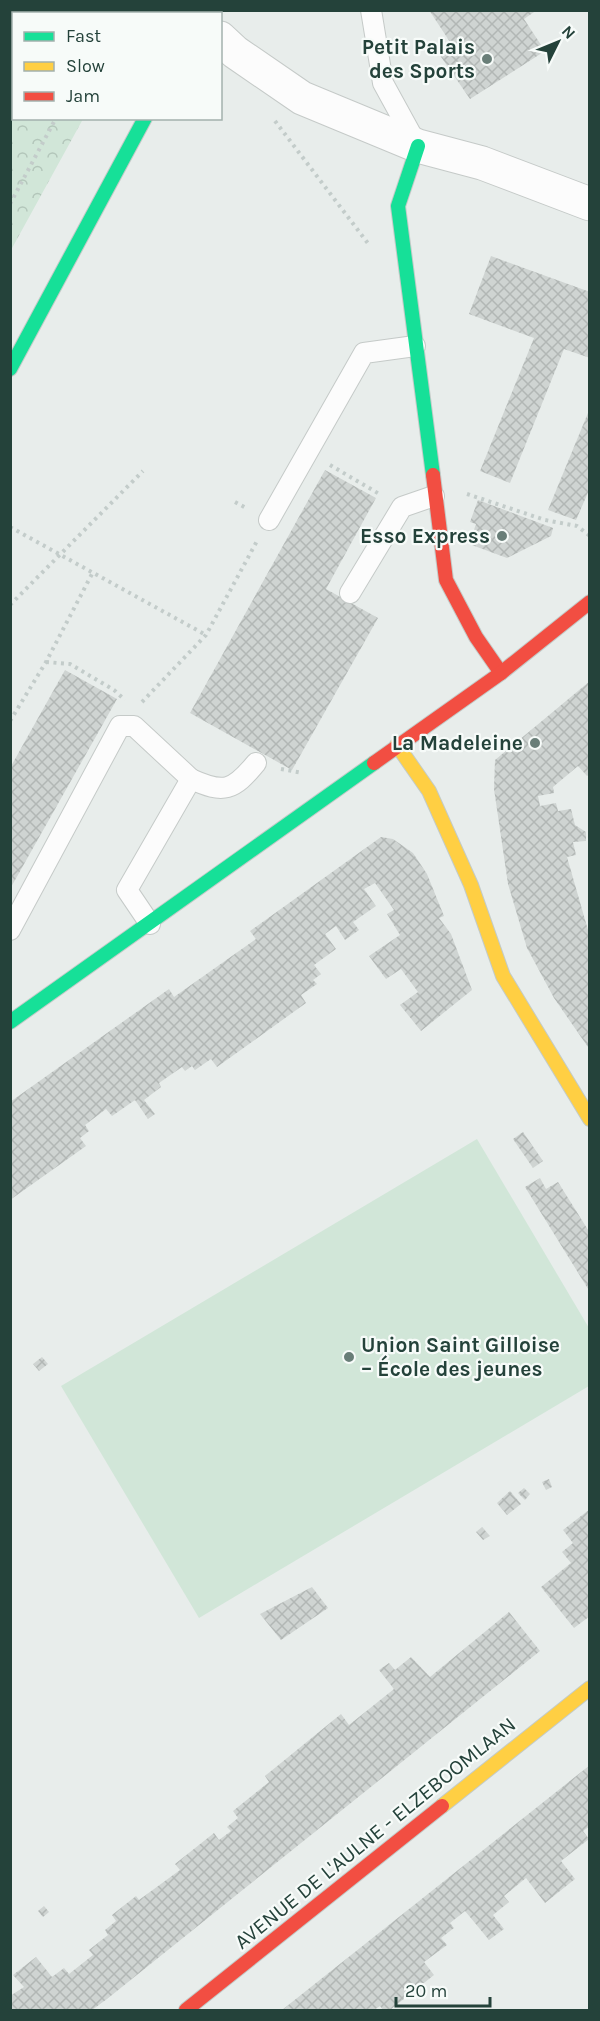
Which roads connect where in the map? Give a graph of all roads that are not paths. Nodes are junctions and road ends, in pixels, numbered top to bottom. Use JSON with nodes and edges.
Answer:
{"nodes":[{"id":1,"x":371,"y":10,"type":"edge"},
{"id":2,"x":222,"y":40,"type":"edge"},
{"id":3,"x":144,"y":120,"type":"edge"},
{"id":4,"x":418,"y":146,"type":"junction"},
{"id":5,"x":590,"y":204,"type":"edge"},
{"id":6,"x":414,"y":346,"type":"junction"},
{"id":7,"x":10,"y":369,"type":"edge"},
{"id":8,"x":434,"y":496,"type":"junction"},
{"id":9,"x":269,"y":520,"type":"road end"},
{"id":10,"x":350,"y":593,"type":"dead end"},
{"id":11,"x":590,"y":602,"type":"edge"},
{"id":12,"x":501,"y":673,"type":"junction"},
{"id":13,"x":397,"y":745,"type":"junction"},
{"id":14,"x":256,"y":763,"type":"dead end"},
{"id":15,"x":191,"y":779,"type":"junction"},
{"id":16,"x":150,"y":924,"type":"junction"},
{"id":17,"x":10,"y":930,"type":"edge"},
{"id":18,"x":10,"y":1022,"type":"edge"},
{"id":19,"x":590,"y":1119,"type":"edge"},
{"id":20,"x":590,"y":1688,"type":"edge"},
{"id":21,"x":186,"y":2010,"type":"edge"}],
"edges":[{"from":1,"to":4,"type":"lane"},
{"from":2,"to":4,"type":"street"},
{"from":3,"to":7,"type":"street"},
{"from":4,"to":5,"type":"street"},
{"from":4,"to":6,"type":"street"},
{"from":6,"to":8,"type":"street"},
{"from":6,"to":9,"type":"lane"},
{"from":8,"to":10,"type":"lane"},
{"from":8,"to":12,"type":"street"},
{"from":11,"to":12,"type":"street"},
{"from":12,"to":13,"type":"street"},
{"from":13,"to":16,"type":"street"},
{"from":13,"to":19,"type":"street"},
{"from":14,"to":15,"type":"lane"},
{"from":15,"to":16,"type":"lane"},
{"from":15,"to":17,"type":"lane"},
{"from":16,"to":18,"type":"street"},
{"from":20,"to":21,"type":"street","name":"AVENUE DE L'AULNE - ELZEBOOMLAAN"}]}
